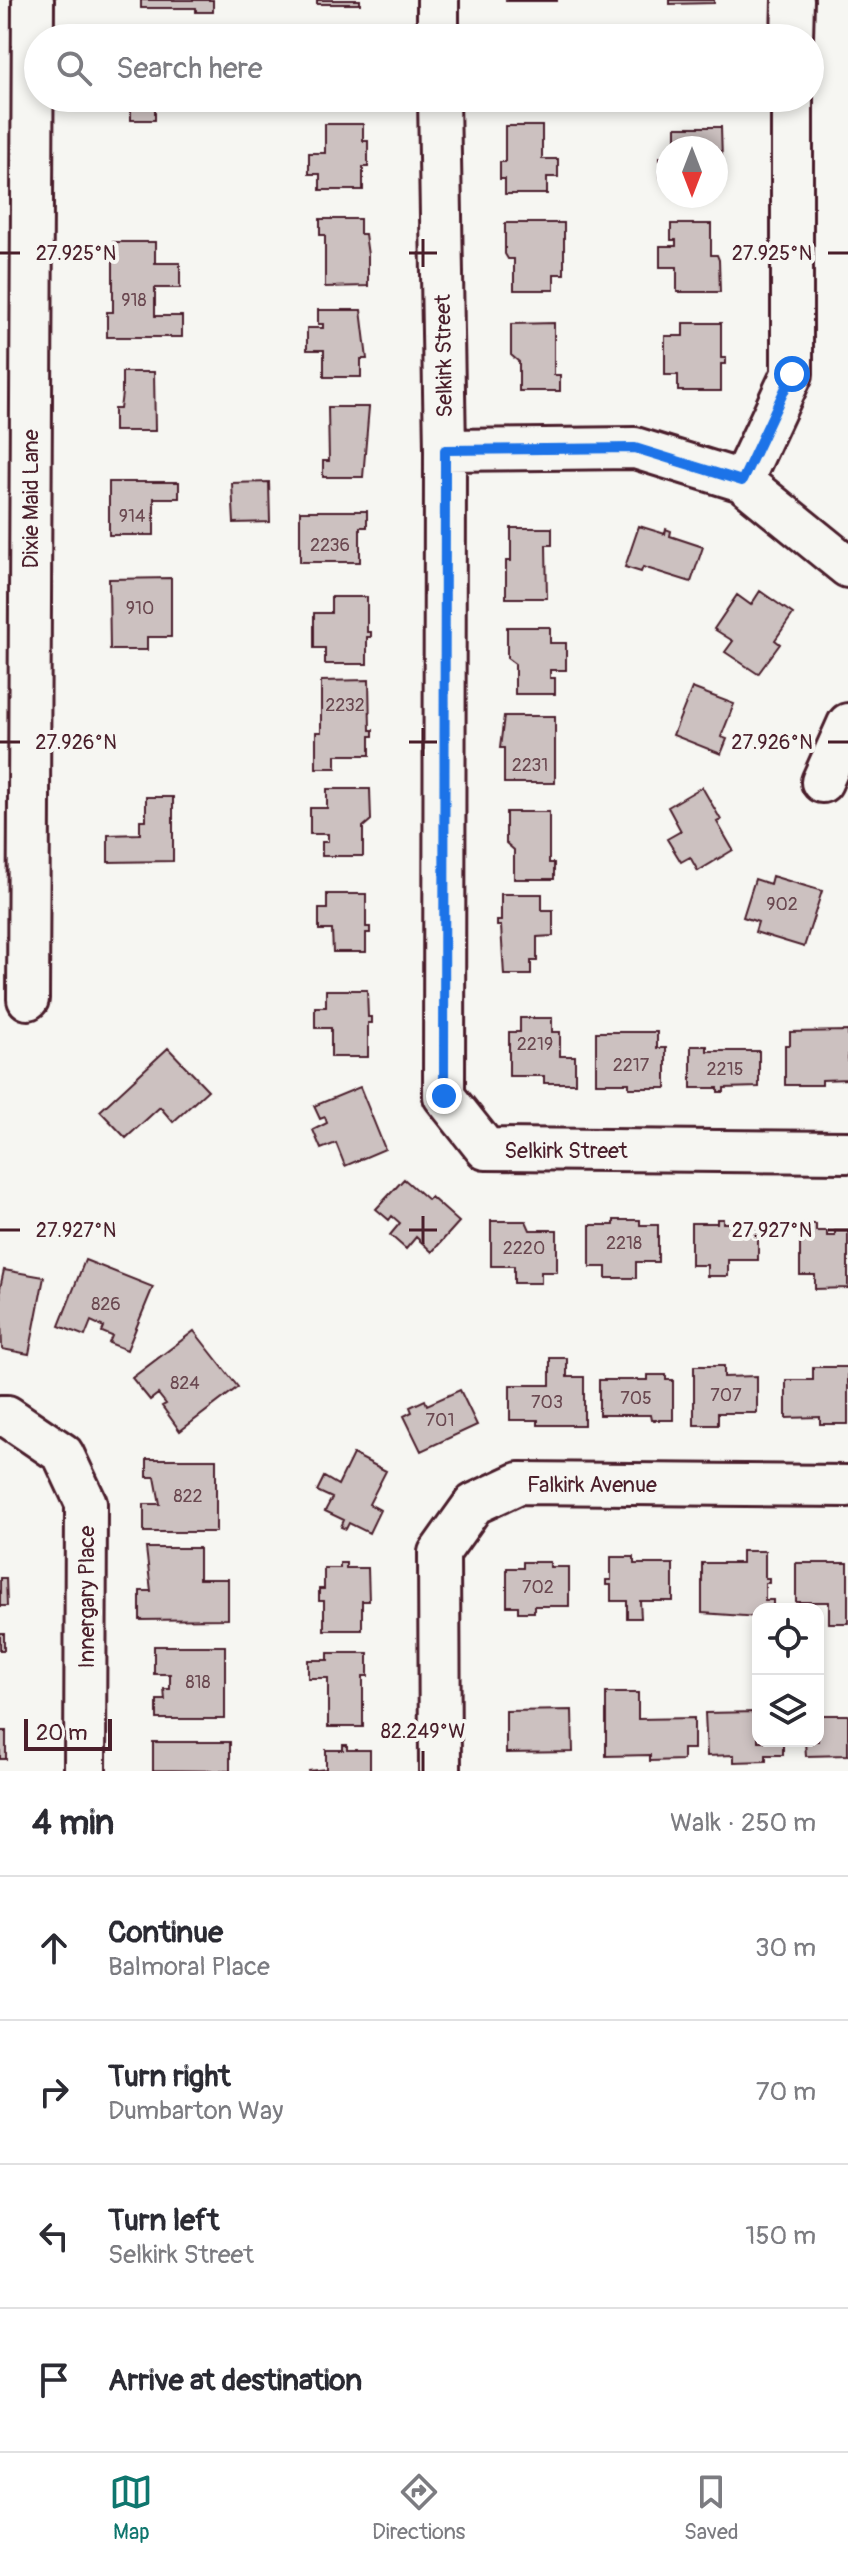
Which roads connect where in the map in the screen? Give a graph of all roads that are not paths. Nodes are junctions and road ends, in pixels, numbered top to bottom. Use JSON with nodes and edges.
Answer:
{"nodes":[{"id":1,"x":33,"y":0,"type":"edge"},
{"id":2,"x":438,"y":0,"type":"edge"},
{"id":3,"x":793,"y":0,"type":"edge"},
{"id":4,"x":33,"y":24,"type":"edge"},
{"id":5,"x":438,"y":24,"type":"edge"},
{"id":6,"x":792,"y":24,"type":"edge"},
{"id":7,"x":32,"y":112,"type":"edge"},
{"id":8,"x":439,"y":112,"type":"edge"},
{"id":9,"x":792,"y":112,"type":"edge"},
{"id":10,"x":445,"y":450,"type":"junction"},
{"id":11,"x":742,"y":481,"type":"junction"},
{"id":12,"x":848,"y":567,"type":"edge"},
{"id":13,"x":848,"y":724,"type":"edge"},
{"id":14,"x":822,"y":782,"type":"dead end"},
{"id":15,"x":28,"y":999,"type":"dead end"},
{"id":16,"x":848,"y":1152,"type":"edge"},
{"id":17,"x":0,"y":1416,"type":"edge"},
{"id":18,"x":848,"y":1486,"type":"edge"},
{"id":19,"x":85,"y":1771,"type":"edge"},
{"id":20,"x":440,"y":1771,"type":"edge"}],
"edges":[{"from":1,"to":4,"type":"street","name":"Dixie Maid Lane"},
{"from":2,"to":5,"type":"street"},
{"from":3,"to":6,"type":"street"},
{"from":7,"to":15,"type":"street","name":"Dixie Maid Lane"},
{"from":8,"to":10,"type":"street","name":"Selkirk Street"},
{"from":9,"to":11,"type":"street"},
{"from":10,"to":11,"type":"street"},
{"from":10,"to":16,"type":"street","name":"Selkirk Street"},
{"from":11,"to":12,"type":"street"},
{"from":13,"to":14,"type":"street"},
{"from":17,"to":19,"type":"street","name":"Innergary Place"},
{"from":18,"to":20,"type":"street","name":"Falkirk Avenue"}]}
